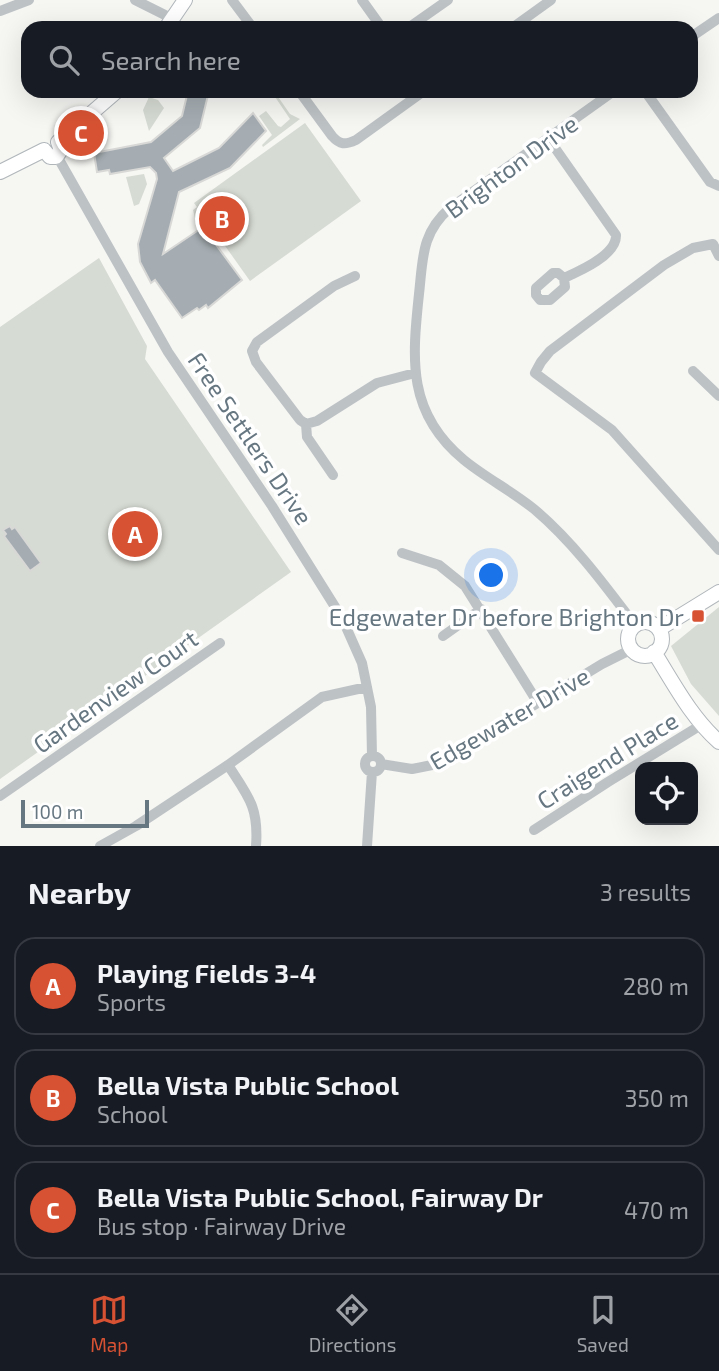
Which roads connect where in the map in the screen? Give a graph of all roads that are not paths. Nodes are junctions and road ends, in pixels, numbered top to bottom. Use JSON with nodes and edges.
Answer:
{"nodes":[{"id":1,"x":29,"y":0,"type":"edge"},
{"id":2,"x":135,"y":0,"type":"edge"},
{"id":3,"x":185,"y":0,"type":"edge"},
{"id":4,"x":232,"y":0,"type":"edge"},
{"id":5,"x":362,"y":0,"type":"edge"},
{"id":6,"x":448,"y":0,"type":"edge"},
{"id":7,"x":551,"y":0,"type":"edge"},
{"id":8,"x":0,"y":11,"type":"edge"},
{"id":9,"x":718,"y":20,"type":"edge"},
{"id":10,"x":165,"y":21,"type":"edge"},
{"id":11,"x":171,"y":21,"type":"edge"},
{"id":12,"x":248,"y":21,"type":"edge"},
{"id":13,"x":377,"y":21,"type":"edge"},
{"id":14,"x":418,"y":21,"type":"edge"},
{"id":15,"x":522,"y":21,"type":"edge"},
{"id":16,"x":698,"y":33,"type":"edge"},
{"id":17,"x":109,"y":98,"type":"edge"},
{"id":18,"x":304,"y":98,"type":"edge"},
{"id":19,"x":415,"y":98,"type":"edge"},
{"id":20,"x":604,"y":98,"type":"edge"},
{"id":21,"x":650,"y":98,"type":"edge"},
{"id":22,"x":548,"y":138,"type":"junction"},
{"id":23,"x":53,"y":149,"type":"junction"},
{"id":24,"x":0,"y":172,"type":"edge"},
{"id":25,"x":719,"y":186,"type":"edge"},
{"id":26,"x":719,"y":256,"type":"edge"},
{"id":27,"x":355,"y":276,"type":"dead end"},
{"id":28,"x":565,"y":278,"type":"dead end"},
{"id":29,"x":693,"y":371,"type":"dead end"},
{"id":30,"x":415,"y":373,"type":"junction"},
{"id":31,"x":719,"y":396,"type":"edge"},
{"id":32,"x":306,"y":424,"type":"junction"},
{"id":33,"x":333,"y":475,"type":"dead end"},
{"id":34,"x":719,"y":550,"type":"edge"},
{"id":35,"x":402,"y":553,"type":"dead end"},
{"id":36,"x":719,"y":592,"type":"edge"},
{"id":37,"x":481,"y":609,"type":"junction"},
{"id":38,"x":635,"y":625,"type":"junction"},
{"id":39,"x":659,"y":629,"type":"junction"},
{"id":40,"x":443,"y":636,"type":"dead end"},
{"id":41,"x":220,"y":643,"type":"dead end"},
{"id":42,"x":632,"y":649,"type":"junction"},
{"id":43,"x":654,"y":652,"type":"junction"},
{"id":44,"x":367,"y":687,"type":"junction"},
{"id":45,"x":538,"y":703,"type":"junction"},
{"id":46,"x":701,"y":725,"type":"junction"},
{"id":47,"x":719,"y":742,"type":"edge"},
{"id":48,"x":372,"y":756,"type":"junction"},
{"id":49,"x":382,"y":764,"type":"junction"},
{"id":50,"x":228,"y":765,"type":"junction"},
{"id":51,"x":372,"y":772,"type":"junction"},
{"id":52,"x":0,"y":796,"type":"edge"},
{"id":53,"x":534,"y":830,"type":"dead end"},
{"id":54,"x":100,"y":846,"type":"edge"},
{"id":55,"x":256,"y":846,"type":"edge"},
{"id":56,"x":367,"y":846,"type":"edge"}],
"edges":[{"from":1,"to":8,"type":"street"},
{"from":2,"to":10,"type":"street"},
{"from":3,"to":11,"type":"street"},
{"from":4,"to":12,"type":"street"},
{"from":5,"to":13,"type":"street"},
{"from":6,"to":14,"type":"street"},
{"from":7,"to":15,"type":"street"},
{"from":9,"to":16,"type":"street"},
{"from":17,"to":23,"type":"street"},
{"from":18,"to":19,"type":"street"},
{"from":20,"to":22,"type":"street","name":"Brighton Drive"},
{"from":21,"to":25,"type":"street"},
{"from":22,"to":28,"type":"street"},
{"from":22,"to":30,"type":"street","name":"Brighton Drive"},
{"from":23,"to":24,"type":"street"},
{"from":23,"to":44,"type":"street","name":"Free Settlers Drive"},
{"from":26,"to":34,"type":"street"},
{"from":27,"to":32,"type":"street"},
{"from":29,"to":31,"type":"street"},
{"from":30,"to":32,"type":"street"},
{"from":30,"to":38,"type":"street","name":"Brighton Drive"},
{"from":32,"to":33,"type":"street"},
{"from":35,"to":37,"type":"street"},
{"from":36,"to":39,"type":"street"},
{"from":37,"to":40,"type":"street"},
{"from":37,"to":45,"type":"street"},
{"from":38,"to":39,"type":"street"},
{"from":38,"to":42,"type":"street"},
{"from":39,"to":43,"type":"street"},
{"from":41,"to":52,"type":"street","name":"Gardenview Court"},
{"from":42,"to":43,"type":"street"},
{"from":42,"to":45,"type":"street","name":"Edgewater Drive"},
{"from":43,"to":46,"type":"street"},
{"from":44,"to":48,"type":"street","name":"Free Settlers Drive"},
{"from":44,"to":50,"type":"street"},
{"from":45,"to":49,"type":"street","name":"Edgewater Drive"},
{"from":46,"to":47,"type":"street"},
{"from":46,"to":53,"type":"street","name":"Craigend Place"},
{"from":48,"to":49,"type":"street"},
{"from":48,"to":51,"type":"street"},
{"from":49,"to":51,"type":"street"},
{"from":50,"to":54,"type":"street"},
{"from":50,"to":55,"type":"street"},
{"from":51,"to":56,"type":"street"}]}
